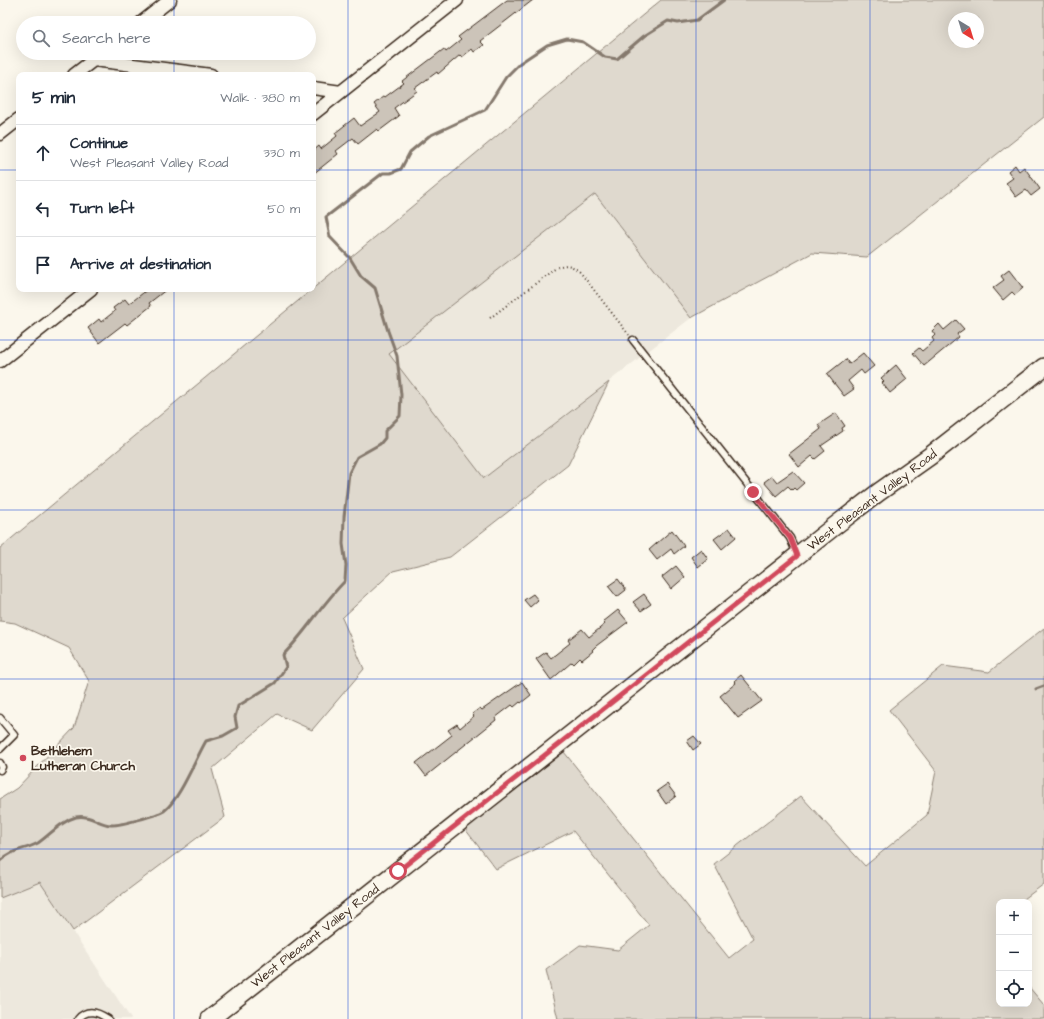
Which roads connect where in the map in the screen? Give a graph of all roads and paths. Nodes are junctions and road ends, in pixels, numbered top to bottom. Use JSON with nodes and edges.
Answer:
{"nodes":[{"id":1,"x":170,"y":0,"type":"edge"},
{"id":2,"x":457,"y":0,"type":"edge"},
{"id":3,"x":150,"y":16,"type":"edge"},
{"id":4,"x":93,"y":60,"type":"edge"},
{"id":5,"x":122,"y":60,"type":"edge"},
{"id":6,"x":78,"y":72,"type":"edge"},
{"id":7,"x":193,"y":72,"type":"edge"},
{"id":8,"x":316,"y":88,"type":"edge"},
{"id":9,"x":340,"y":92,"type":"junction"},
{"id":10,"x":316,"y":112,"type":"edge"},
{"id":11,"x":16,"y":121,"type":"edge"},
{"id":12,"x":0,"y":134,"type":"edge"},
{"id":13,"x":87,"y":292,"type":"edge"},
{"id":14,"x":490,"y":318,"type":"dead end"},
{"id":15,"x":633,"y":340,"type":"joint"},
{"id":16,"x":0,"y":361,"type":"edge"},
{"id":17,"x":1044,"y":367,"type":"edge"},
{"id":18,"x":797,"y":556,"type":"junction"},
{"id":19,"x":0,"y":718,"type":"edge"},
{"id":20,"x":0,"y":749,"type":"edge"},
{"id":21,"x":0,"y":764,"type":"edge"},
{"id":22,"x":0,"y":770,"type":"edge"},
{"id":23,"x":78,"y":1019,"type":"edge"},
{"id":24,"x":108,"y":1019,"type":"edge"},
{"id":25,"x":210,"y":1019,"type":"edge"}],
"edges":[{"from":1,"to":3,"type":"street"},
{"from":2,"to":9,"type":"street"},
{"from":4,"to":6,"type":"street"},
{"from":5,"to":7,"type":"street"},
{"from":8,"to":9,"type":"street"},
{"from":9,"to":10,"type":"street"},
{"from":11,"to":12,"type":"street"},
{"from":13,"to":16,"type":"street"},
{"from":14,"to":15,"type":"path"},
{"from":15,"to":18,"type":"lane"},
{"from":17,"to":18,"type":"main road","name":"West Pleasant Valley Road"},
{"from":18,"to":25,"type":"main road","name":"West Pleasant Valley Road"},
{"from":19,"to":20,"type":"lane"},
{"from":21,"to":22,"type":"lane"},
{"from":23,"to":24,"type":"lane"}]}
